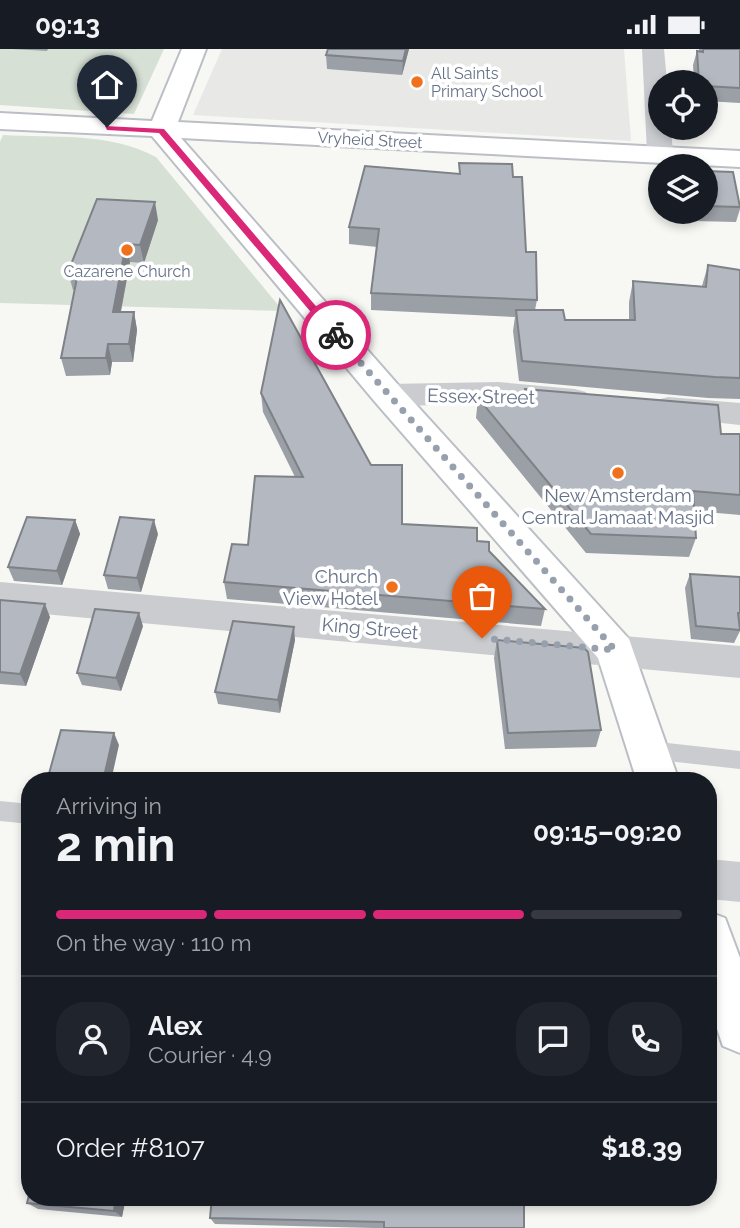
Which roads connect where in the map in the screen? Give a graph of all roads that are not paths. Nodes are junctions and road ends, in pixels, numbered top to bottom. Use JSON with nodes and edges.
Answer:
{"nodes":[{"id":1,"x":194,"y":49,"type":"edge"},
{"id":2,"x":653,"y":49,"type":"edge"},
{"id":3,"x":0,"y":121,"type":"edge"},
{"id":4,"x":161,"y":131,"type":"junction"},
{"id":5,"x":660,"y":153,"type":"junction"},
{"id":6,"x":740,"y":159,"type":"edge"},
{"id":7,"x":388,"y":395,"type":"junction"},
{"id":8,"x":606,"y":402,"type":"edge"},
{"id":9,"x":646,"y":406,"type":"edge"},
{"id":10,"x":740,"y":414,"type":"edge"},
{"id":11,"x":0,"y":596,"type":"edge"},
{"id":12,"x":615,"y":650,"type":"junction"},
{"id":13,"x":740,"y":662,"type":"edge"},
{"id":14,"x":740,"y":760,"type":"edge"},
{"id":15,"x":654,"y":765,"type":"edge"},
{"id":16,"x":0,"y":811,"type":"edge"},
{"id":17,"x":21,"y":813,"type":"edge"},
{"id":18,"x":717,"y":880,"type":"edge"},
{"id":19,"x":740,"y":882,"type":"edge"},
{"id":20,"x":717,"y":959,"type":"edge"},
{"id":21,"x":740,"y":1029,"type":"edge"}],
"edges":[{"from":1,"to":4,"type":"street"},
{"from":2,"to":5,"type":"street"},
{"from":3,"to":4,"type":"street","name":"Vryheid Street"},
{"from":4,"to":5,"type":"street","name":"Vryheid Street"},
{"from":4,"to":7,"type":"street"},
{"from":5,"to":6,"type":"street","name":"Vryheid Street"},
{"from":7,"to":8,"type":"street","name":"Essex Street"},
{"from":7,"to":12,"type":"street"},
{"from":9,"to":10,"type":"street"},
{"from":11,"to":12,"type":"street","name":"King Street"},
{"from":12,"to":13,"type":"street","name":"King Street"},
{"from":12,"to":15,"type":"street"},
{"from":14,"to":15,"type":"lane"},
{"from":16,"to":17,"type":"lane"},
{"from":18,"to":19,"type":"street"},
{"from":20,"to":21,"type":"street"}]}
